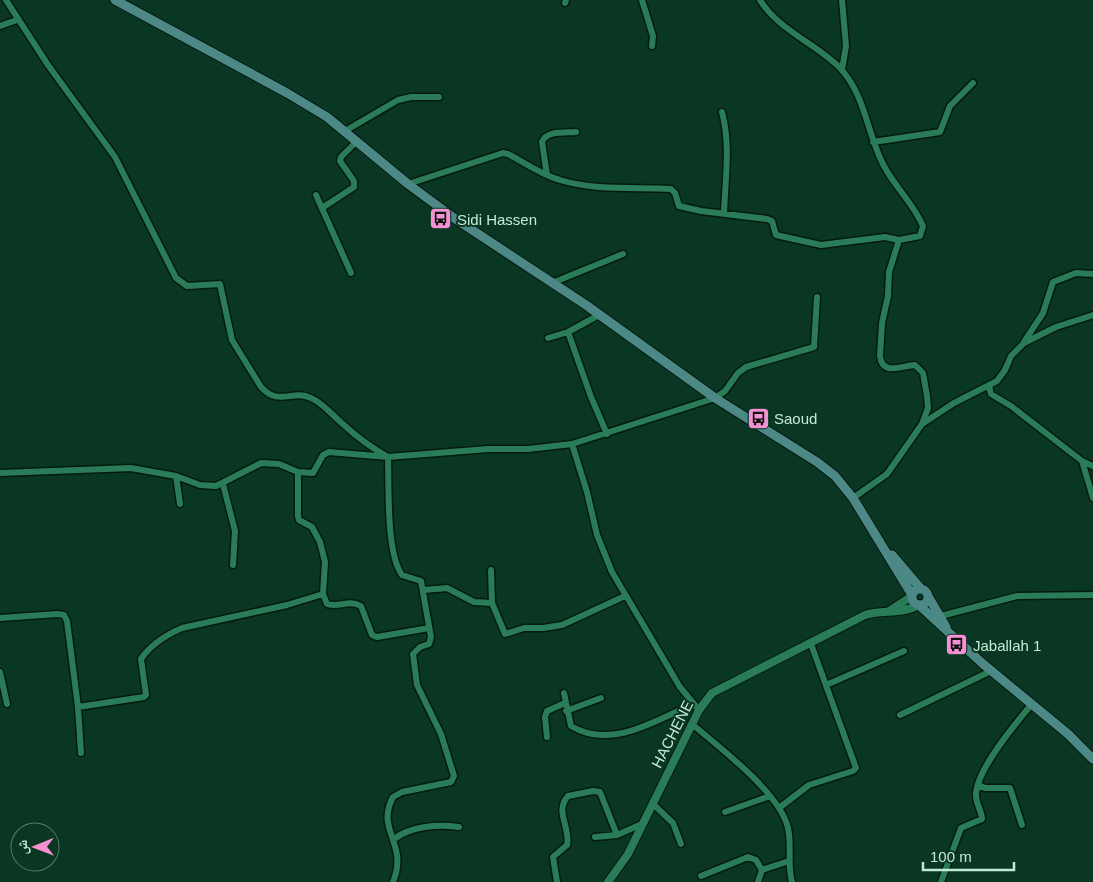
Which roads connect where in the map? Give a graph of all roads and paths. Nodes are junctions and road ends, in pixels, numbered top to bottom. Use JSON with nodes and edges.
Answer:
{"nodes":[{"id":1,"x":6,"y":0,"type":"edge"},
{"id":2,"x":642,"y":0,"type":"edge"},
{"id":3,"x":760,"y":0,"type":"edge"},
{"id":4,"x":842,"y":0,"type":"edge"},
{"id":5,"x":122,"y":1,"type":"edge"},
{"id":6,"x":18,"y":20,"type":"junction"},
{"id":7,"x":0,"y":26,"type":"edge"},
{"id":8,"x":652,"y":46,"type":"dead end"},
{"id":9,"x":842,"y":70,"type":"junction"},
{"id":10,"x":973,"y":82,"type":"dead end"},
{"id":11,"x":439,"y":97,"type":"dead end"},
{"id":12,"x":722,"y":112,"type":"dead end"},
{"id":13,"x":345,"y":130,"type":"junction"},
{"id":14,"x":576,"y":132,"type":"dead end"},
{"id":15,"x":357,"y":141,"type":"junction"},
{"id":16,"x":874,"y":142,"type":"junction"},
{"id":17,"x":547,"y":175,"type":"junction"},
{"id":18,"x":408,"y":184,"type":"junction"},
{"id":19,"x":316,"y":195,"type":"dead end"},
{"id":20,"x":322,"y":208,"type":"junction"},
{"id":21,"x":724,"y":214,"type":"junction"},
{"id":22,"x":899,"y":240,"type":"junction"},
{"id":23,"x":623,"y":254,"type":"dead end"},
{"id":24,"x":351,"y":273,"type":"dead end"},
{"id":25,"x":1093,"y":274,"type":"edge"},
{"id":26,"x":552,"y":283,"type":"junction"},
{"id":27,"x":817,"y":297,"type":"dead end"},
{"id":28,"x":599,"y":315,"type":"junction"},
{"id":29,"x":1093,"y":315,"type":"edge"},
{"id":30,"x":568,"y":332,"type":"junction"},
{"id":31,"x":548,"y":338,"type":"dead end"},
{"id":32,"x":1024,"y":343,"type":"junction"},
{"id":33,"x":989,"y":386,"type":"junction"},
{"id":34,"x":975,"y":392,"type":"junction"},
{"id":35,"x":991,"y":394,"type":"junction"},
{"id":36,"x":715,"y":398,"type":"junction"},
{"id":37,"x":922,"y":424,"type":"junction"},
{"id":38,"x":607,"y":434,"type":"junction"},
{"id":39,"x":572,"y":444,"type":"junction"},
{"id":40,"x":388,"y":457,"type":"junction"},
{"id":41,"x":1082,"y":461,"type":"junction"},
{"id":42,"x":1093,"y":466,"type":"edge"},
{"id":43,"x":298,"y":472,"type":"junction"},
{"id":44,"x":0,"y":473,"type":"edge"},
{"id":45,"x":1090,"y":474,"type":"edge"},
{"id":46,"x":176,"y":476,"type":"junction"},
{"id":47,"x":223,"y":484,"type":"junction"},
{"id":48,"x":853,"y":498,"type":"junction"},
{"id":49,"x":1093,"y":498,"type":"edge"},
{"id":50,"x":180,"y":504,"type":"dead end"},
{"id":51,"x":886,"y":550,"type":"junction"},
{"id":52,"x":233,"y":565,"type":"dead end"},
{"id":53,"x":491,"y":570,"type":"dead end"},
{"id":54,"x":921,"y":589,"type":"junction"},
{"id":55,"x":424,"y":590,"type":"junction"},
{"id":56,"x":323,"y":594,"type":"junction"},
{"id":57,"x":912,"y":595,"type":"junction"},
{"id":58,"x":1093,"y":595,"type":"edge"},
{"id":59,"x":625,"y":596,"type":"junction"},
{"id":60,"x":928,"y":596,"type":"junction"},
{"id":61,"x":492,"y":602,"type":"junction"},
{"id":62,"x":919,"y":606,"type":"junction"},
{"id":63,"x":888,"y":611,"type":"junction"},
{"id":64,"x":937,"y":617,"type":"junction"},
{"id":65,"x":0,"y":618,"type":"edge"},
{"id":66,"x":429,"y":628,"type":"junction"},
{"id":67,"x":812,"y":644,"type":"junction"},
{"id":68,"x":904,"y":650,"type":"dead end"},
{"id":69,"x":991,"y":671,"type":"junction"},
{"id":70,"x":0,"y":672,"type":"edge"},
{"id":71,"x":826,"y":685,"type":"junction"},
{"id":72,"x":564,"y":693,"type":"dead end"},
{"id":73,"x":601,"y":698,"type":"dead end"},
{"id":74,"x":565,"y":703,"type":"junction"},
{"id":75,"x":7,"y":704,"type":"dead end"},
{"id":76,"x":1031,"y":705,"type":"junction"},
{"id":77,"x":78,"y":707,"type":"junction"},
{"id":78,"x":696,"y":707,"type":"junction"},
{"id":79,"x":566,"y":711,"type":"junction"},
{"id":80,"x":900,"y":715,"type":"dead end"},
{"id":81,"x":692,"y":724,"type":"junction"},
{"id":82,"x":547,"y":737,"type":"dead end"},
{"id":83,"x":81,"y":753,"type":"dead end"},
{"id":84,"x":1093,"y":759,"type":"edge"},
{"id":85,"x":978,"y":785,"type":"junction"},
{"id":86,"x":770,"y":796,"type":"junction"},
{"id":87,"x":653,"y":804,"type":"junction"},
{"id":88,"x":779,"y":808,"type":"junction"},
{"id":89,"x":725,"y":812,"type":"dead end"},
{"id":90,"x":644,"y":823,"type":"junction"},
{"id":91,"x":1022,"y":826,"type":"dead end"},
{"id":92,"x":459,"y":827,"type":"dead end"},
{"id":93,"x":616,"y":835,"type":"junction"},
{"id":94,"x":596,"y":837,"type":"dead end"},
{"id":95,"x":394,"y":839,"type":"junction"},
{"id":96,"x":681,"y":844,"type":"dead end"},
{"id":97,"x":789,"y":861,"type":"junction"},
{"id":98,"x":762,"y":870,"type":"junction"},
{"id":99,"x":701,"y":876,"type":"dead end"},
{"id":100,"x":393,"y":882,"type":"edge"},
{"id":101,"x":557,"y":882,"type":"edge"},
{"id":102,"x":608,"y":882,"type":"edge"},
{"id":103,"x":758,"y":882,"type":"edge"},
{"id":104,"x":792,"y":882,"type":"edge"},
{"id":105,"x":941,"y":882,"type":"edge"}],
"edges":[{"from":1,"to":6,"type":"street"},
{"from":2,"to":8,"type":"street"},
{"from":3,"to":9,"type":"street"},
{"from":4,"to":9,"type":"street"},
{"from":5,"to":13,"type":"main road"},
{"from":6,"to":7,"type":"street"},
{"from":6,"to":40,"type":"street"},
{"from":9,"to":16,"type":"street"},
{"from":10,"to":16,"type":"street"},
{"from":11,"to":13,"type":"street"},
{"from":12,"to":21,"type":"street"},
{"from":13,"to":15,"type":"main road"},
{"from":14,"to":17,"type":"street"},
{"from":15,"to":18,"type":"main road"},
{"from":15,"to":20,"type":"street"},
{"from":16,"to":22,"type":"street"},
{"from":17,"to":18,"type":"street"},
{"from":17,"to":21,"type":"street"},
{"from":18,"to":26,"type":"main road"},
{"from":19,"to":20,"type":"street"},
{"from":20,"to":24,"type":"street"},
{"from":21,"to":22,"type":"street"},
{"from":22,"to":37,"type":"street"},
{"from":23,"to":26,"type":"street"},
{"from":25,"to":32,"type":"street"},
{"from":26,"to":28,"type":"main road"},
{"from":27,"to":36,"type":"street"},
{"from":28,"to":30,"type":"street"},
{"from":28,"to":36,"type":"main road"},
{"from":29,"to":32,"type":"street"},
{"from":30,"to":31,"type":"street"},
{"from":30,"to":38,"type":"street"},
{"from":32,"to":33,"type":"street"},
{"from":33,"to":34,"type":"street"},
{"from":33,"to":35,"type":"street"},
{"from":34,"to":35,"type":"street"},
{"from":34,"to":37,"type":"street"},
{"from":35,"to":41,"type":"street"},
{"from":36,"to":38,"type":"street"},
{"from":36,"to":48,"type":"main road"},
{"from":37,"to":48,"type":"street"},
{"from":38,"to":39,"type":"street"},
{"from":39,"to":40,"type":"street"},
{"from":39,"to":59,"type":"street"},
{"from":40,"to":43,"type":"street"},
{"from":40,"to":55,"type":"street"},
{"from":41,"to":42,"type":"street"},
{"from":41,"to":45,"type":"street"},
{"from":43,"to":47,"type":"street"},
{"from":43,"to":56,"type":"street"},
{"from":44,"to":46,"type":"street"},
{"from":45,"to":49,"type":"street"},
{"from":46,"to":47,"type":"street"},
{"from":46,"to":50,"type":"street"},
{"from":47,"to":52,"type":"street"},
{"from":48,"to":51,"type":"main road"},
{"from":51,"to":54,"type":"main road"},
{"from":51,"to":57,"type":"main road"},
{"from":53,"to":61,"type":"street"},
{"from":54,"to":57,"type":"main road"},
{"from":54,"to":60,"type":"main road"},
{"from":55,"to":61,"type":"street"},
{"from":55,"to":66,"type":"street"},
{"from":56,"to":66,"type":"street"},
{"from":56,"to":77,"type":"street"},
{"from":57,"to":62,"type":"main road"},
{"from":57,"to":63,"type":"street"},
{"from":58,"to":64,"type":"street"},
{"from":59,"to":61,"type":"street"},
{"from":59,"to":78,"type":"street"},
{"from":60,"to":62,"type":"main road"},
{"from":60,"to":64,"type":"main road"},
{"from":62,"to":63,"type":"street","name":"HACHENE"},
{"from":62,"to":64,"type":"main road"},
{"from":63,"to":67,"type":"street","name":"HACHENE"},
{"from":64,"to":69,"type":"main road"},
{"from":65,"to":77,"type":"street"},
{"from":66,"to":95,"type":"street"},
{"from":67,"to":71,"type":"street"},
{"from":67,"to":78,"type":"street","name":"HACHENE"},
{"from":68,"to":71,"type":"street"},
{"from":69,"to":76,"type":"main road"},
{"from":69,"to":80,"type":"street"},
{"from":70,"to":75,"type":"street"},
{"from":71,"to":88,"type":"street"},
{"from":72,"to":74,"type":"street"},
{"from":73,"to":79,"type":"street"},
{"from":74,"to":79,"type":"street"},
{"from":74,"to":82,"type":"street"},
{"from":76,"to":84,"type":"main road"},
{"from":76,"to":85,"type":"street"},
{"from":77,"to":83,"type":"street"},
{"from":78,"to":79,"type":"street"},
{"from":78,"to":81,"type":"street","name":"HACHENE"},
{"from":81,"to":86,"type":"street"},
{"from":81,"to":87,"type":"street","name":"HACHENE"},
{"from":85,"to":91,"type":"street"},
{"from":85,"to":105,"type":"street"},
{"from":86,"to":88,"type":"street"},
{"from":86,"to":89,"type":"street"},
{"from":87,"to":90,"type":"street","name":"HACHENE"},
{"from":87,"to":96,"type":"street"},
{"from":88,"to":97,"type":"street"},
{"from":90,"to":93,"type":"street"},
{"from":90,"to":102,"type":"street","name":"HACHENE"},
{"from":92,"to":95,"type":"street"},
{"from":93,"to":94,"type":"street"},
{"from":93,"to":101,"type":"street"},
{"from":95,"to":100,"type":"street"},
{"from":97,"to":98,"type":"street"},
{"from":97,"to":104,"type":"street"},
{"from":98,"to":99,"type":"street"},
{"from":98,"to":103,"type":"street"}]}
